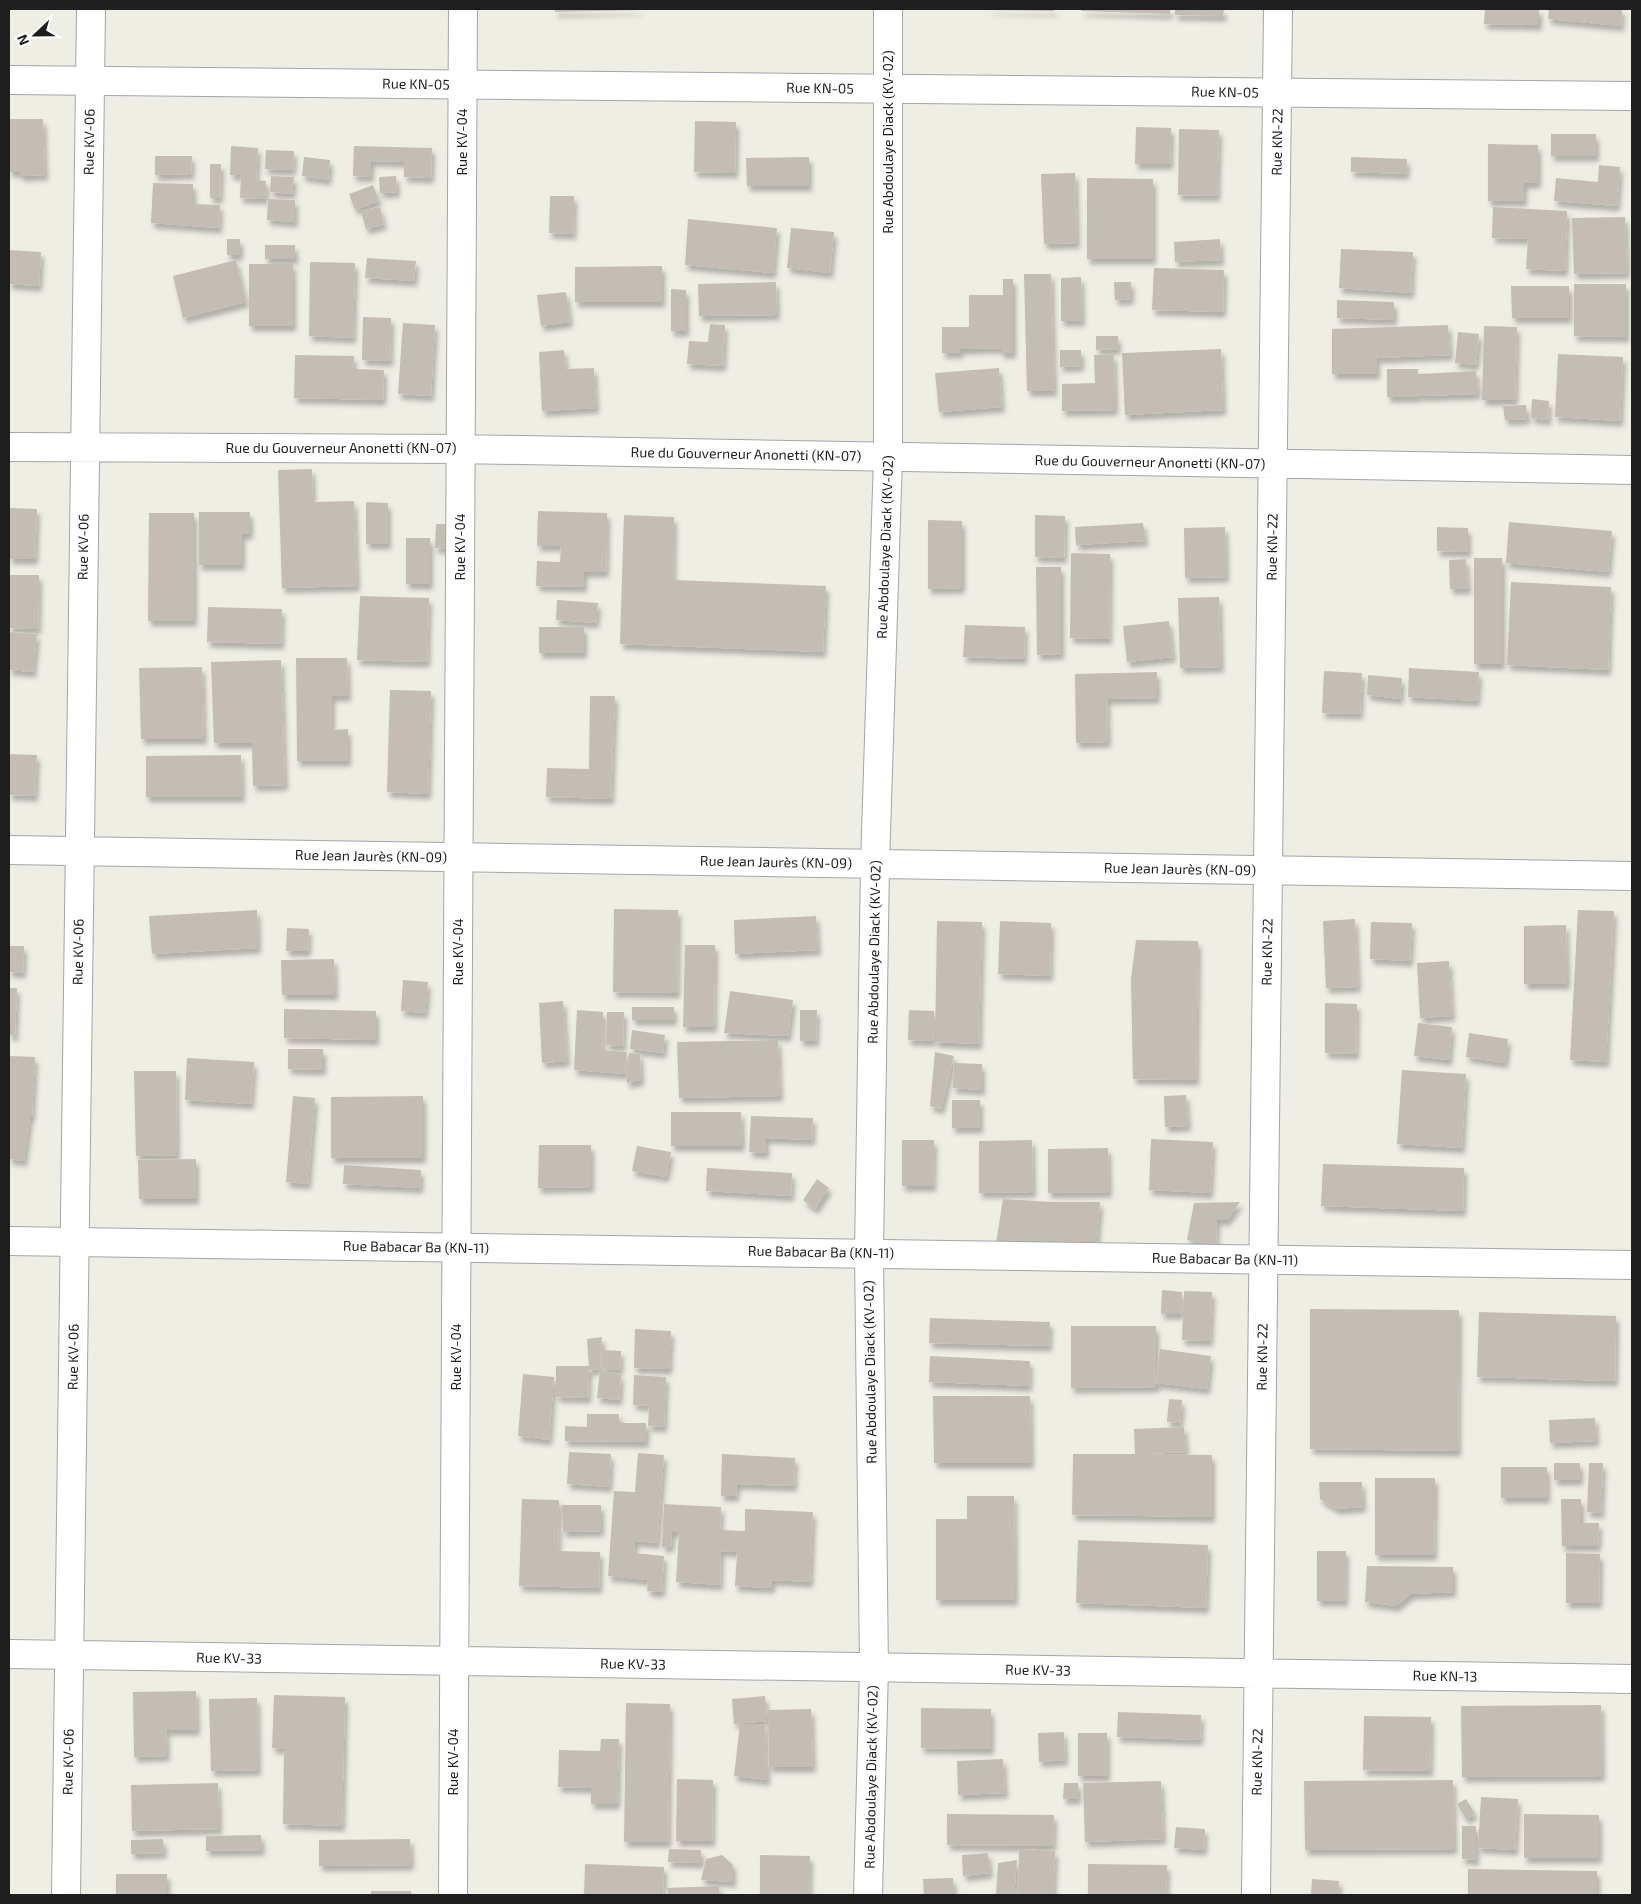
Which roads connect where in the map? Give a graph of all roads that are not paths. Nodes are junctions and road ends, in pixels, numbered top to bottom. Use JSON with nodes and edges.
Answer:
{"nodes":[{"id":1,"x":91,"y":9,"type":"edge"},
{"id":2,"x":462,"y":9,"type":"edge"},
{"id":3,"x":888,"y":9,"type":"edge"},
{"id":4,"x":1278,"y":9,"type":"edge"},
{"id":5,"x":9,"y":80,"type":"edge"},
{"id":6,"x":90,"y":81,"type":"junction"},
{"id":7,"x":462,"y":85,"type":"junction"},
{"id":8,"x":887,"y":89,"type":"junction"},
{"id":9,"x":1277,"y":92,"type":"junction"},
{"id":10,"x":1632,"y":96,"type":"edge"},
{"id":11,"x":9,"y":447,"type":"edge"},
{"id":12,"x":84,"y":447,"type":"junction"},
{"id":13,"x":460,"y":449,"type":"junction"},
{"id":14,"x":888,"y":457,"type":"junction"},
{"id":15,"x":1273,"y":464,"type":"junction"},
{"id":16,"x":1632,"y":470,"type":"edge"},
{"id":17,"x":9,"y":850,"type":"edge"},
{"id":18,"x":80,"y":852,"type":"junction"},
{"id":19,"x":458,"y":858,"type":"junction"},
{"id":20,"x":875,"y":864,"type":"junction"},
{"id":21,"x":1268,"y":870,"type":"junction"},
{"id":22,"x":1632,"y":876,"type":"edge"},
{"id":23,"x":9,"y":1241,"type":"edge"},
{"id":24,"x":74,"y":1242,"type":"junction"},
{"id":25,"x":456,"y":1248,"type":"junction"},
{"id":26,"x":869,"y":1253,"type":"junction"},
{"id":27,"x":1263,"y":1259,"type":"junction"},
{"id":28,"x":1632,"y":1265,"type":"edge"},
{"id":29,"x":9,"y":1654,"type":"edge"},
{"id":30,"x":70,"y":1655,"type":"junction"},
{"id":31,"x":454,"y":1661,"type":"junction"},
{"id":32,"x":874,"y":1668,"type":"junction"},
{"id":33,"x":1258,"y":1673,"type":"junction"},
{"id":34,"x":1632,"y":1679,"type":"edge"},
{"id":35,"x":66,"y":1895,"type":"edge"},
{"id":36,"x":453,"y":1895,"type":"edge"},
{"id":37,"x":868,"y":1895,"type":"edge"},
{"id":38,"x":1256,"y":1895,"type":"edge"}],
"edges":[{"from":1,"to":6,"type":"street","name":"Rue KV-06"},
{"from":2,"to":7,"type":"street","name":"Rue KV-04"},
{"from":3,"to":8,"type":"street","name":"Rue Abdoulaye Diack (KV-02)"},
{"from":4,"to":9,"type":"street","name":"Rue KN-22"},
{"from":5,"to":6,"type":"street","name":"Rue KN-05"},
{"from":6,"to":7,"type":"street","name":"Rue KN-05"},
{"from":6,"to":12,"type":"street","name":"Rue KV-06"},
{"from":7,"to":8,"type":"street","name":"Rue KN-05"},
{"from":7,"to":13,"type":"street","name":"Rue KV-04"},
{"from":8,"to":9,"type":"street","name":"Rue KN-05"},
{"from":8,"to":14,"type":"street","name":"Rue Abdoulaye Diack (KV-02)"},
{"from":9,"to":10,"type":"street","name":"Rue KN-05"},
{"from":9,"to":15,"type":"street","name":"Rue KN-22"},
{"from":11,"to":12,"type":"street","name":"Rue du Gouverneur Anonetti (KN-07)"},
{"from":12,"to":13,"type":"street","name":"Rue du Gouverneur Anonetti (KN-07)"},
{"from":12,"to":18,"type":"street","name":"Rue KV-06"},
{"from":13,"to":14,"type":"street","name":"Rue du Gouverneur Anonetti (KN-07)"},
{"from":13,"to":19,"type":"street","name":"Rue KV-04"},
{"from":14,"to":15,"type":"street","name":"Rue du Gouverneur Anonetti (KN-07)"},
{"from":14,"to":20,"type":"street","name":"Rue Abdoulaye Diack (KV-02)"},
{"from":15,"to":16,"type":"street","name":"Rue du Gouverneur Anonetti (KN-07)"},
{"from":15,"to":21,"type":"street","name":"Rue KN-22"},
{"from":17,"to":18,"type":"street","name":"Rue Jean Jaurès (KN-09)"},
{"from":18,"to":19,"type":"street","name":"Rue Jean Jaurès (KN-09)"},
{"from":18,"to":24,"type":"street","name":"Rue KV-06"},
{"from":19,"to":20,"type":"street","name":"Rue Jean Jaurès (KN-09)"},
{"from":19,"to":25,"type":"street","name":"Rue KV-04"},
{"from":20,"to":21,"type":"street","name":"Rue Jean Jaurès (KN-09)"},
{"from":20,"to":26,"type":"street","name":"Rue Abdoulaye Diack (KV-02)"},
{"from":21,"to":22,"type":"street","name":"Rue Jean Jaurès (KN-09)"},
{"from":21,"to":27,"type":"street","name":"Rue KN-22"},
{"from":23,"to":24,"type":"street","name":"Rue Babacar Ba (KN-11)"},
{"from":24,"to":25,"type":"street","name":"Rue Babacar Ba (KN-11)"},
{"from":24,"to":30,"type":"street","name":"Rue KV-06"},
{"from":25,"to":26,"type":"street","name":"Rue Babacar Ba (KN-11)"},
{"from":25,"to":31,"type":"street","name":"Rue KV-04"},
{"from":26,"to":27,"type":"street","name":"Rue Babacar Ba (KN-11)"},
{"from":26,"to":32,"type":"street","name":"Rue Abdoulaye Diack (KV-02)"},
{"from":27,"to":28,"type":"street","name":"Rue Babacar Ba (KN-11)"},
{"from":27,"to":33,"type":"street","name":"Rue KN-22"},
{"from":29,"to":30,"type":"street","name":"Rue KV-33"},
{"from":30,"to":31,"type":"street","name":"Rue KV-33"},
{"from":30,"to":35,"type":"street","name":"Rue KV-06"},
{"from":31,"to":32,"type":"street","name":"Rue KV-33"},
{"from":31,"to":36,"type":"street","name":"Rue KV-04"},
{"from":32,"to":33,"type":"street","name":"Rue KV-33"},
{"from":32,"to":37,"type":"street","name":"Rue Abdoulaye Diack (KV-02)"},
{"from":33,"to":34,"type":"street","name":"Rue KN-13"},
{"from":33,"to":38,"type":"street","name":"Rue KN-22"}]}
